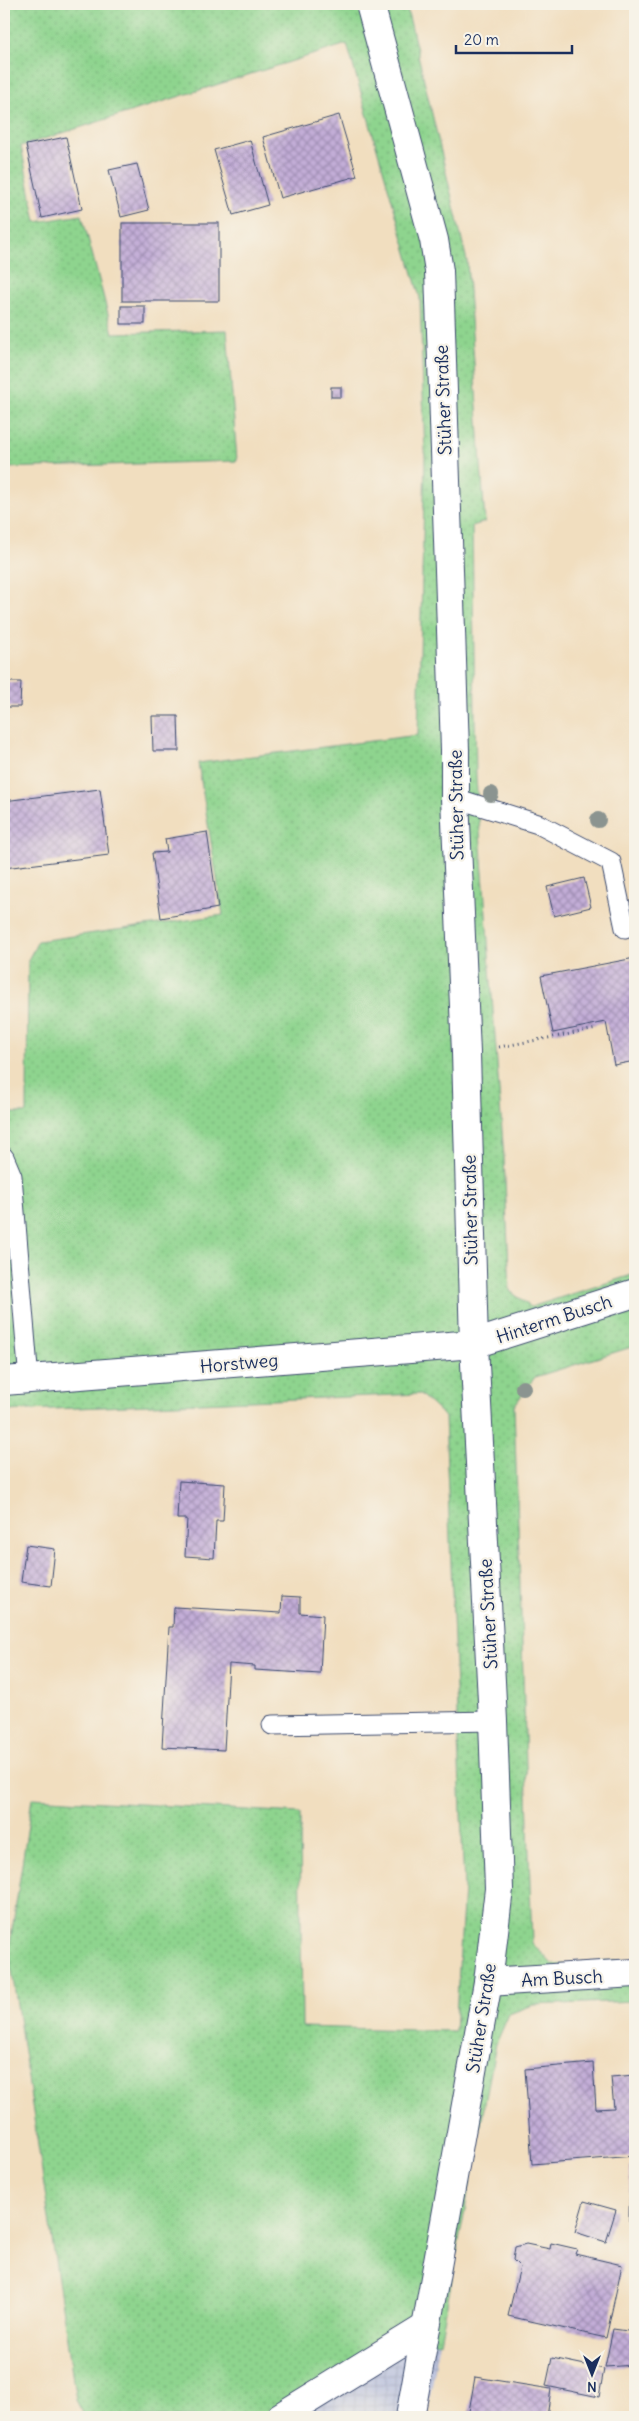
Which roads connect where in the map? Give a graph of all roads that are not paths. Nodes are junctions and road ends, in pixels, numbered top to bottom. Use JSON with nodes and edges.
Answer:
{"nodes":[{"id":1,"x":370,"y":4,"type":"edge"},
{"id":2,"x":455,"y":798,"type":"junction"},
{"id":3,"x":625,"y":928,"type":"dead end"},
{"id":4,"x":4,"y":1157,"type":"edge"},
{"id":5,"x":635,"y":1293,"type":"edge"},
{"id":6,"x":474,"y":1344,"type":"junction"},
{"id":7,"x":16,"y":1381,"type":"edge"},
{"id":8,"x":493,"y":1721,"type":"junction"},
{"id":9,"x":272,"y":1725,"type":"dead end"},
{"id":10,"x":635,"y":1973,"type":"edge"},
{"id":11,"x":488,"y":1982,"type":"junction"},
{"id":12,"x":426,"y":2327,"type":"junction"},
{"id":13,"x":280,"y":2417,"type":"edge"},
{"id":14,"x":410,"y":2417,"type":"edge"}],
"edges":[{"from":1,"to":2,"type":"street","name":"Stüher Straße"},
{"from":2,"to":3,"type":"lane"},
{"from":2,"to":6,"type":"street","name":"Stüher Straße"},
{"from":4,"to":7,"type":"lane"},
{"from":5,"to":6,"type":"street","name":"Hinterm Busch"},
{"from":6,"to":7,"type":"street","name":"Horstweg"},
{"from":6,"to":8,"type":"street","name":"Stüher Straße"},
{"from":8,"to":9,"type":"lane"},
{"from":8,"to":11,"type":"street","name":"Stüher Straße"},
{"from":10,"to":11,"type":"street","name":"Am Busch"},
{"from":11,"to":12,"type":"street","name":"Stüher Straße"},
{"from":12,"to":13,"type":"street"},
{"from":12,"to":14,"type":"street","name":"Stüher Straße"}]}
